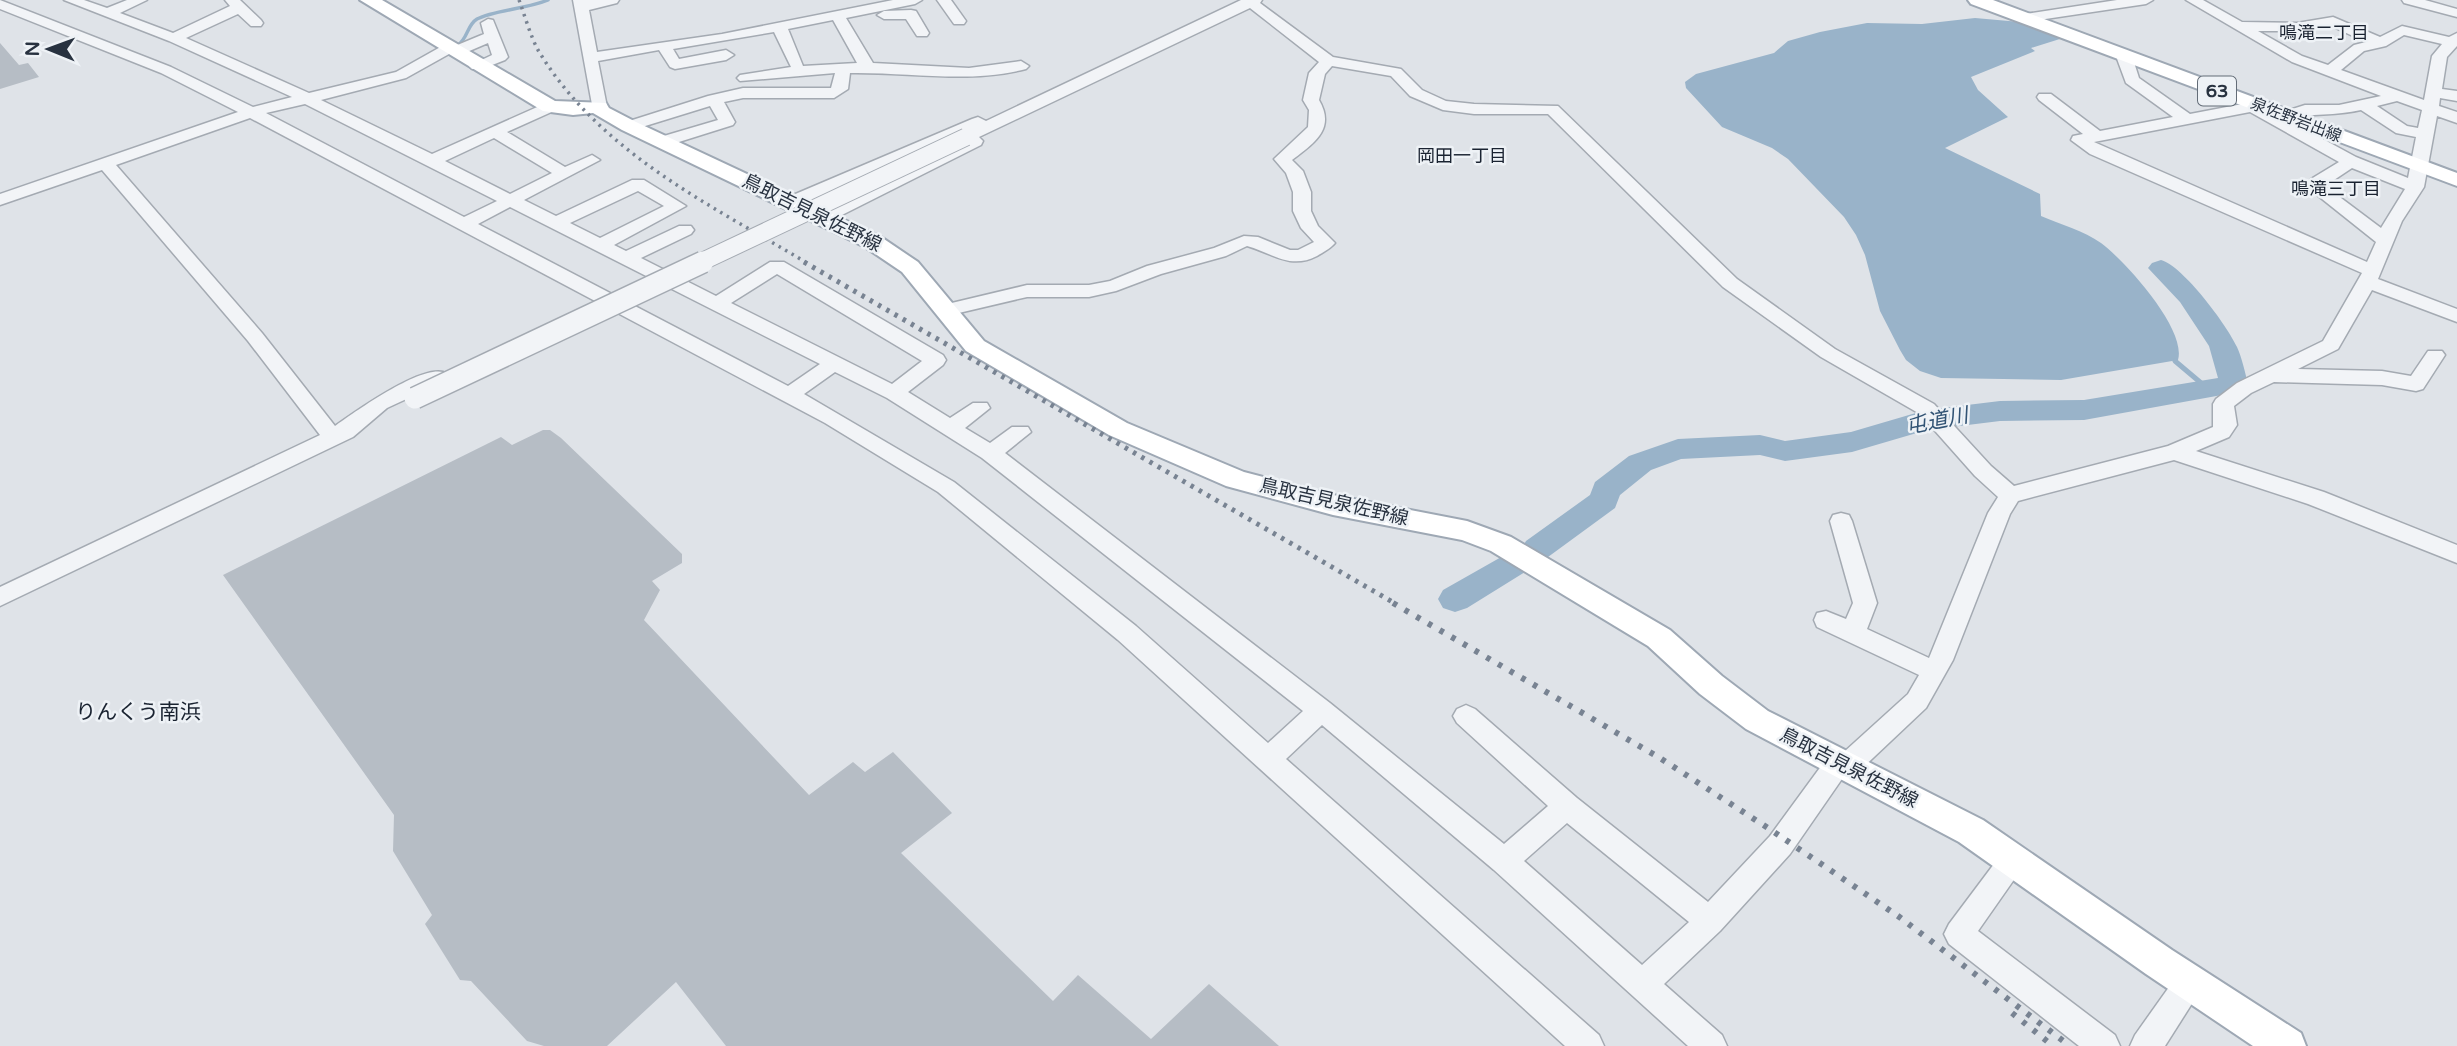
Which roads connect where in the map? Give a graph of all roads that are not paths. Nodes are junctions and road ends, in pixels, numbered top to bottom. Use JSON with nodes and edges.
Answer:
{"nodes":[{"id":1,"x":71,"y":0,"type":"edge"},
{"id":2,"x":140,"y":0,"type":"edge"},
{"id":3,"x":369,"y":0,"type":"edge"},
{"id":4,"x":612,"y":0,"type":"edge"},
{"id":5,"x":915,"y":0,"type":"edge"},
{"id":6,"x":944,"y":0,"type":"edge"},
{"id":7,"x":1977,"y":0,"type":"edge"},
{"id":8,"x":2146,"y":0,"type":"edge"},
{"id":9,"x":2193,"y":0,"type":"edge"},
{"id":10,"x":2413,"y":0,"type":"edge"},
{"id":11,"x":1251,"y":1,"type":"edge"},
{"id":12,"x":2130,"y":1,"type":"edge"},
{"id":13,"x":0,"y":4,"type":"edge"},
{"id":14,"x":235,"y":4,"type":"edge"},
{"id":15,"x":581,"y":4,"type":"edge"},
{"id":16,"x":864,"y":11,"type":"junction"},
{"id":17,"x":108,"y":13,"type":"junction"},
{"id":18,"x":2457,"y":13,"type":"edge"},
{"id":19,"x":838,"y":16,"type":"junction"},
{"id":20,"x":2025,"y":18,"type":"junction"},
{"id":21,"x":959,"y":20,"type":"dead end"},
{"id":22,"x":256,"y":23,"type":"dead end"},
{"id":23,"x":2238,"y":26,"type":"junction"},
{"id":24,"x":779,"y":27,"type":"junction"},
{"id":25,"x":922,"y":33,"type":"dead end"},
{"id":26,"x":174,"y":38,"type":"junction"},
{"id":27,"x":722,"y":38,"type":"junction"},
{"id":28,"x":2455,"y":40,"type":"edge"},
{"id":29,"x":2381,"y":43,"type":"junction"},
{"id":30,"x":663,"y":45,"type":"junction"},
{"id":31,"x":452,"y":50,"type":"junction"},
{"id":32,"x":726,"y":55,"type":"junction"},
{"id":33,"x":2124,"y":56,"type":"junction"},
{"id":34,"x":592,"y":58,"type":"junction"},
{"id":35,"x":1328,"y":61,"type":"junction"},
{"id":36,"x":797,"y":64,"type":"dead end"},
{"id":37,"x":866,"y":65,"type":"dead end"},
{"id":38,"x":477,"y":66,"type":"junction"},
{"id":39,"x":1021,"y":66,"type":"dead end"},
{"id":40,"x":2438,"y":67,"type":"junction"},
{"id":41,"x":2457,"y":71,"type":"edge"},
{"id":42,"x":2329,"y":72,"type":"junction"},
{"id":43,"x":744,"y":85,"type":"junction"},
{"id":44,"x":1069,"y":88,"type":"junction"},
{"id":45,"x":2432,"y":92,"type":"junction"},
{"id":46,"x":2457,"y":96,"type":"edge"},
{"id":47,"x":2045,"y":97,"type":"dead end"},
{"id":48,"x":2396,"y":97,"type":"junction"},
{"id":49,"x":310,"y":99,"type":"junction"},
{"id":50,"x":713,"y":99,"type":"junction"},
{"id":51,"x":2363,"y":104,"type":"junction"},
{"id":52,"x":550,"y":107,"type":"junction"},
{"id":53,"x":599,"y":107,"type":"junction"},
{"id":54,"x":2255,"y":107,"type":"junction"},
{"id":55,"x":2429,"y":109,"type":"junction"},
{"id":56,"x":252,"y":112,"type":"junction"},
{"id":57,"x":2284,"y":116,"type":"junction"},
{"id":58,"x":2457,"y":118,"type":"edge"},
{"id":59,"x":2186,"y":119,"type":"junction"},
{"id":60,"x":629,"y":127,"type":"junction"},
{"id":61,"x":495,"y":132,"type":"junction"},
{"id":62,"x":2425,"y":134,"type":"junction"},
{"id":63,"x":2096,"y":136,"type":"junction"},
{"id":64,"x":663,"y":142,"type":"junction"},
{"id":65,"x":592,"y":160,"type":"dead end"},
{"id":66,"x":431,"y":161,"type":"junction"},
{"id":67,"x":2350,"y":161,"type":"junction"},
{"id":68,"x":105,"y":163,"type":"junction"},
{"id":69,"x":565,"y":174,"type":"junction"},
{"id":70,"x":2418,"y":177,"type":"junction"},
{"id":71,"x":2457,"y":180,"type":"edge"},
{"id":72,"x":0,"y":200,"type":"edge"},
{"id":73,"x":510,"y":201,"type":"junction"},
{"id":74,"x":792,"y":202,"type":"junction"},
{"id":75,"x":824,"y":217,"type":"junction"},
{"id":76,"x":465,"y":223,"type":"junction"},
{"id":77,"x":557,"y":223,"type":"junction"},
{"id":78,"x":685,"y":230,"type":"dead end"},
{"id":79,"x":2385,"y":240,"type":"junction"},
{"id":80,"x":601,"y":245,"type":"junction"},
{"id":81,"x":625,"y":259,"type":"junction"},
{"id":82,"x":2370,"y":276,"type":"junction"},
{"id":83,"x":608,"y":298,"type":"junction"},
{"id":84,"x":717,"y":304,"type":"junction"},
{"id":85,"x":946,"y":310,"type":"junction"},
{"id":86,"x":2457,"y":316,"type":"edge"},
{"id":87,"x":2435,"y":355,"type":"dead end"},
{"id":88,"x":833,"y":364,"type":"junction"},
{"id":89,"x":2271,"y":374,"type":"junction"},
{"id":90,"x":894,"y":393,"type":"junction"},
{"id":91,"x":789,"y":396,"type":"junction"},
{"id":92,"x":980,"y":408,"type":"dead end"},
{"id":93,"x":950,"y":428,"type":"junction"},
{"id":94,"x":1020,"y":432,"type":"dead end"},
{"id":95,"x":333,"y":438,"type":"junction"},
{"id":96,"x":2175,"y":452,"type":"junction"},
{"id":97,"x":990,"y":453,"type":"junction"},
{"id":98,"x":2010,"y":495,"type":"junction"},
{"id":99,"x":1841,"y":521,"type":"dead end"},
{"id":100,"x":2457,"y":554,"type":"edge"},
{"id":101,"x":0,"y":597,"type":"edge"},
{"id":102,"x":1826,"y":620,"type":"dead end"},
{"id":103,"x":1853,"y":633,"type":"junction"},
{"id":104,"x":1934,"y":671,"type":"junction"},
{"id":105,"x":1321,"y":710,"type":"junction"},
{"id":106,"x":1466,"y":716,"type":"dead end"},
{"id":107,"x":1269,"y":758,"type":"junction"},
{"id":108,"x":1843,"y":764,"type":"junction"},
{"id":109,"x":1567,"y":806,"type":"junction"},
{"id":110,"x":1504,"y":861,"type":"junction"},
{"id":111,"x":2013,"y":861,"type":"junction"},
{"id":112,"x":1710,"y":921,"type":"junction"},
{"id":113,"x":2190,"y":983,"type":"junction"},
{"id":114,"x":1642,"y":985,"type":"junction"},
{"id":115,"x":1588,"y":1046,"type":"edge"},
{"id":116,"x":1711,"y":1046,"type":"edge"},
{"id":117,"x":2104,"y":1046,"type":"edge"},
{"id":118,"x":2146,"y":1046,"type":"edge"},
{"id":119,"x":2287,"y":1046,"type":"edge"}],
"edges":[{"from":1,"to":17,"type":"street"},
{"from":2,"to":17,"type":"street"},
{"from":3,"to":31,"type":"main road"},
{"from":4,"to":15,"type":"street"},
{"from":5,"to":16,"type":"street"},
{"from":6,"to":21,"type":"street"},
{"from":7,"to":20,"type":"main road","name":"泉佐野岩出線","number":"63"},
{"from":8,"to":12,"type":"street"},
{"from":9,"to":23,"type":"street"},
{"from":10,"to":18,"type":"street"},
{"from":11,"to":35,"type":"street"},
{"from":11,"to":44,"type":"street"},
{"from":12,"to":20,"type":"street"},
{"from":13,"to":56,"type":"street"},
{"from":14,"to":22,"type":"street"},
{"from":14,"to":26,"type":"street"},
{"from":15,"to":34,"type":"street"},
{"from":16,"to":19,"type":"street"},
{"from":16,"to":25,"type":"street"},
{"from":17,"to":26,"type":"street"},
{"from":19,"to":24,"type":"street"},
{"from":19,"to":37,"type":"street"},
{"from":20,"to":33,"type":"main road","name":"泉佐野岩出線","number":"63"},
{"from":23,"to":29,"type":"street"},
{"from":23,"to":42,"type":"street"},
{"from":24,"to":27,"type":"street"},
{"from":24,"to":36,"type":"street"},
{"from":26,"to":49,"type":"street"},
{"from":27,"to":30,"type":"street"},
{"from":27,"to":32,"type":"street"},
{"from":28,"to":29,"type":"street"},
{"from":28,"to":40,"type":"street"},
{"from":29,"to":42,"type":"street"},
{"from":30,"to":32,"type":"street"},
{"from":30,"to":34,"type":"street"},
{"from":31,"to":38,"type":"main road"},
{"from":31,"to":38,"type":"street"},
{"from":31,"to":49,"type":"street"},
{"from":32,"to":43,"type":"street"},
{"from":33,"to":54,"type":"main road","name":"泉佐野岩出線","number":"63"},
{"from":33,"to":59,"type":"street"},
{"from":34,"to":53,"type":"street"},
{"from":35,"to":85,"type":"street"},
{"from":35,"to":98,"type":"street"},
{"from":38,"to":52,"type":"main road"},
{"from":39,"to":43,"type":"street"},
{"from":40,"to":41,"type":"street"},
{"from":40,"to":45,"type":"street"},
{"from":42,"to":48,"type":"street"},
{"from":43,"to":50,"type":"street"},
{"from":44,"to":74,"type":"street"},
{"from":44,"to":75,"type":"street"},
{"from":44,"to":95,"type":"street","bridge":true},
{"from":45,"to":46,"type":"street"},
{"from":45,"to":55,"type":"street"},
{"from":47,"to":63,"type":"street"},
{"from":48,"to":51,"type":"street"},
{"from":48,"to":55,"type":"street"},
{"from":49,"to":56,"type":"street"},
{"from":49,"to":66,"type":"street"},
{"from":50,"to":60,"type":"street"},
{"from":50,"to":64,"type":"street"},
{"from":51,"to":57,"type":"street"},
{"from":51,"to":62,"type":"street"},
{"from":52,"to":53,"type":"main road"},
{"from":52,"to":61,"type":"street"},
{"from":53,"to":60,"type":"main road","name":"鳥取吉見泉佐野線"},
{"from":54,"to":57,"type":"main road","name":"泉佐野岩出線","number":"63"},
{"from":54,"to":59,"type":"street"},
{"from":54,"to":67,"type":"street"},
{"from":55,"to":58,"type":"street"},
{"from":55,"to":62,"type":"street"},
{"from":56,"to":68,"type":"street"},
{"from":56,"to":76,"type":"street"},
{"from":57,"to":70,"type":"main road","name":"泉佐野岩出線","number":"63"},
{"from":59,"to":63,"type":"street"},
{"from":60,"to":64,"type":"main road","name":"鳥取吉見泉佐野線"},
{"from":61,"to":66,"type":"street"},
{"from":61,"to":69,"type":"street"},
{"from":62,"to":70,"type":"street"},
{"from":63,"to":82,"type":"street"},
{"from":64,"to":74,"type":"main road","name":"鳥取吉見泉佐野線"},
{"from":65,"to":69,"type":"street"},
{"from":66,"to":73,"type":"street"},
{"from":67,"to":70,"type":"street"},
{"from":67,"to":79,"type":"street"},
{"from":68,"to":72,"type":"street"},
{"from":68,"to":95,"type":"street"},
{"from":69,"to":73,"type":"street"},
{"from":70,"to":71,"type":"main road","name":"泉佐野岩出線","number":"63"},
{"from":70,"to":79,"type":"street"},
{"from":73,"to":76,"type":"street"},
{"from":73,"to":77,"type":"street"},
{"from":74,"to":75,"type":"main road","name":"鳥取吉見泉佐野線"},
{"from":75,"to":85,"type":"main road","name":"鳥取吉見泉佐野線"},
{"from":76,"to":83,"type":"street"},
{"from":77,"to":80,"type":"street"},
{"from":77,"to":80,"type":"street"},
{"from":78,"to":81,"type":"street"},
{"from":79,"to":82,"type":"street"},
{"from":80,"to":81,"type":"street"},
{"from":81,"to":84,"type":"street"},
{"from":82,"to":86,"type":"street"},
{"from":82,"to":89,"type":"street"},
{"from":83,"to":91,"type":"street"},
{"from":83,"to":95,"type":"street"},
{"from":84,"to":88,"type":"street"},
{"from":84,"to":90,"type":"street"},
{"from":85,"to":108,"type":"main road","name":"鳥取吉見泉佐野線"},
{"from":87,"to":89,"type":"street"},
{"from":88,"to":90,"type":"street"},
{"from":88,"to":91,"type":"street"},
{"from":89,"to":96,"type":"street"},
{"from":90,"to":93,"type":"street"},
{"from":91,"to":107,"type":"street"},
{"from":92,"to":93,"type":"street"},
{"from":93,"to":97,"type":"street"},
{"from":94,"to":97,"type":"street"},
{"from":95,"to":101,"type":"street"},
{"from":96,"to":98,"type":"street"},
{"from":96,"to":100,"type":"street"},
{"from":97,"to":105,"type":"street"},
{"from":98,"to":104,"type":"street"},
{"from":99,"to":103,"type":"street"},
{"from":102,"to":103,"type":"street"},
{"from":103,"to":104,"type":"street"},
{"from":104,"to":108,"type":"street"},
{"from":105,"to":107,"type":"street"},
{"from":105,"to":110,"type":"street"},
{"from":106,"to":109,"type":"street"},
{"from":107,"to":115,"type":"street"},
{"from":108,"to":111,"type":"main road","name":"鳥取吉見泉佐野線"},
{"from":108,"to":112,"type":"street"},
{"from":109,"to":110,"type":"street"},
{"from":109,"to":112,"type":"street"},
{"from":110,"to":114,"type":"street"},
{"from":111,"to":113,"type":"main road","name":"鳥取吉見泉佐野線"},
{"from":111,"to":117,"type":"street"},
{"from":112,"to":114,"type":"street"},
{"from":113,"to":118,"type":"street"},
{"from":113,"to":119,"type":"main road","name":"鳥取吉見泉佐野線"},
{"from":114,"to":116,"type":"street"}]}
